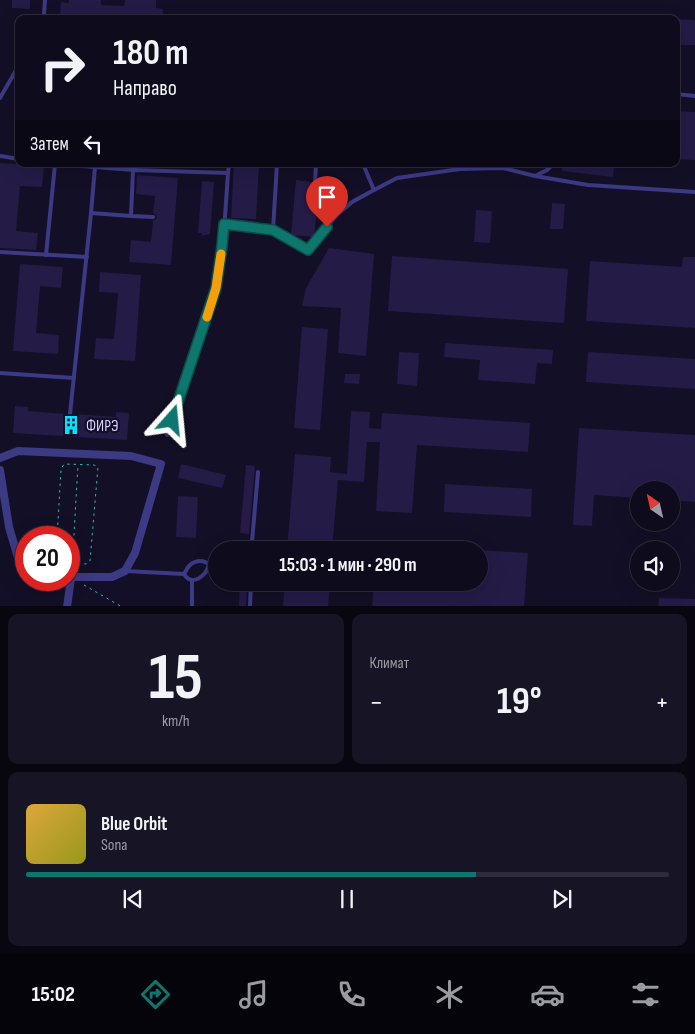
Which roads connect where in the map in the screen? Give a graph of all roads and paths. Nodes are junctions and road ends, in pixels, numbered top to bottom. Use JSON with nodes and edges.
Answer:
{"nodes":[{"id":1,"x":45,"y":0,"type":"edge"},
{"id":2,"x":44,"y":15,"type":"edge"},
{"id":3,"x":15,"y":72,"type":"edge"},
{"id":4,"x":680,"y":94,"type":"edge"},
{"id":5,"x":695,"y":96,"type":"edge"},
{"id":6,"x":0,"y":98,"type":"edge"},
{"id":7,"x":0,"y":156,"type":"edge"},
{"id":8,"x":15,"y":158,"type":"edge"},
{"id":9,"x":54,"y":167,"type":"edge"},
{"id":10,"x":95,"y":167,"type":"edge"},
{"id":11,"x":105,"y":167,"type":"edge"},
{"id":12,"x":229,"y":167,"type":"edge"},
{"id":13,"x":276,"y":167,"type":"edge"},
{"id":14,"x":316,"y":167,"type":"edge"},
{"id":15,"x":364,"y":167,"type":"edge"},
{"id":16,"x":550,"y":167,"type":"edge"},
{"id":17,"x":134,"y":170,"type":"junction"},
{"id":18,"x":228,"y":173,"type":"junction"},
{"id":19,"x":535,"y":176,"type":"junction"},
{"id":20,"x":314,"y":182,"type":"dead end"},
{"id":21,"x":374,"y":190,"type":"junction"},
{"id":22,"x":695,"y":192,"type":"edge"},
{"id":23,"x":91,"y":213,"type":"junction"},
{"id":24,"x":131,"y":216,"type":"junction"},
{"id":25,"x":153,"y":217,"type":"dead end"},
{"id":26,"x":224,"y":224,"type":"junction"},
{"id":27,"x":273,"y":230,"type":"junction"},
{"id":28,"x":0,"y":252,"type":"edge"},
{"id":29,"x":46,"y":255,"type":"junction"},
{"id":30,"x":87,"y":257,"type":"junction"},
{"id":31,"x":0,"y":373,"type":"edge"},
{"id":32,"x":74,"y":378,"type":"junction"},
{"id":33,"x":70,"y":414,"type":"dead end"},
{"id":34,"x":167,"y":435,"type":"dead end"},
{"id":35,"x":0,"y":458,"type":"edge"},
{"id":36,"x":78,"y":464,"type":"junction"},
{"id":37,"x":0,"y":470,"type":"edge"},
{"id":38,"x":258,"y":472,"type":"dead end"},
{"id":39,"x":58,"y":526,"type":"edge"},
{"id":40,"x":74,"y":526,"type":"edge"},
{"id":41,"x":252,"y":541,"type":"edge"},
{"id":42,"x":15,"y":550,"type":"edge"},
{"id":43,"x":80,"y":564,"type":"edge"},
{"id":44,"x":208,"y":565,"type":"edge"},
{"id":45,"x":208,"y":568,"type":"edge"},
{"id":46,"x":125,"y":571,"type":"junction"},
{"id":47,"x":184,"y":574,"type":"junction"},
{"id":48,"x":80,"y":578,"type":"edge"},
{"id":49,"x":192,"y":580,"type":"junction"},
{"id":50,"x":80,"y":583,"type":"edge"},
{"id":51,"x":69,"y":591,"type":"edge"},
{"id":52,"x":251,"y":591,"type":"edge"},
{"id":53,"x":67,"y":606,"type":"edge"},
{"id":54,"x":122,"y":606,"type":"edge"},
{"id":55,"x":192,"y":606,"type":"edge"},
{"id":56,"x":250,"y":606,"type":"edge"}],
"edges":[{"from":1,"to":2,"type":"lane"},
{"from":3,"to":6,"type":"lane"},
{"from":4,"to":5,"type":"lane"},
{"from":7,"to":8,"type":"lane"},
{"from":9,"to":29,"type":"lane"},
{"from":10,"to":23,"type":"lane"},
{"from":11,"to":17,"type":"lane"},
{"from":12,"to":18,"type":"lane"},
{"from":13,"to":27,"type":"lane"},
{"from":14,"to":20,"type":"lane"},
{"from":15,"to":21,"type":"lane"},
{"from":16,"to":19,"type":"lane"},
{"from":17,"to":18,"type":"lane"},
{"from":17,"to":24,"type":"lane"},
{"from":18,"to":26,"type":"lane"},
{"from":19,"to":21,"type":"lane"},
{"from":19,"to":22,"type":"lane"},
{"from":21,"to":27,"type":"lane"},
{"from":23,"to":24,"type":"lane"},
{"from":23,"to":30,"type":"lane"},
{"from":24,"to":25,"type":"lane"},
{"from":26,"to":27,"type":"lane"},
{"from":26,"to":34,"type":"lane"},
{"from":28,"to":29,"type":"lane"},
{"from":29,"to":30,"type":"lane"},
{"from":30,"to":32,"type":"lane"},
{"from":31,"to":32,"type":"lane"},
{"from":32,"to":33,"type":"lane"},
{"from":35,"to":46,"type":"street"},
{"from":36,"to":39,"type":"path"},
{"from":36,"to":40,"type":"path"},
{"from":36,"to":43,"type":"path"},
{"from":37,"to":42,"type":"street"},
{"from":38,"to":41,"type":"lane"},
{"from":44,"to":47,"type":"lane"},
{"from":45,"to":49,"type":"lane"},
{"from":46,"to":47,"type":"lane"},
{"from":46,"to":48,"type":"street"},
{"from":47,"to":49,"type":"lane"},
{"from":49,"to":55,"type":"lane"},
{"from":50,"to":54,"type":"path"},
{"from":51,"to":53,"type":"street"},
{"from":52,"to":56,"type":"lane"}]}
